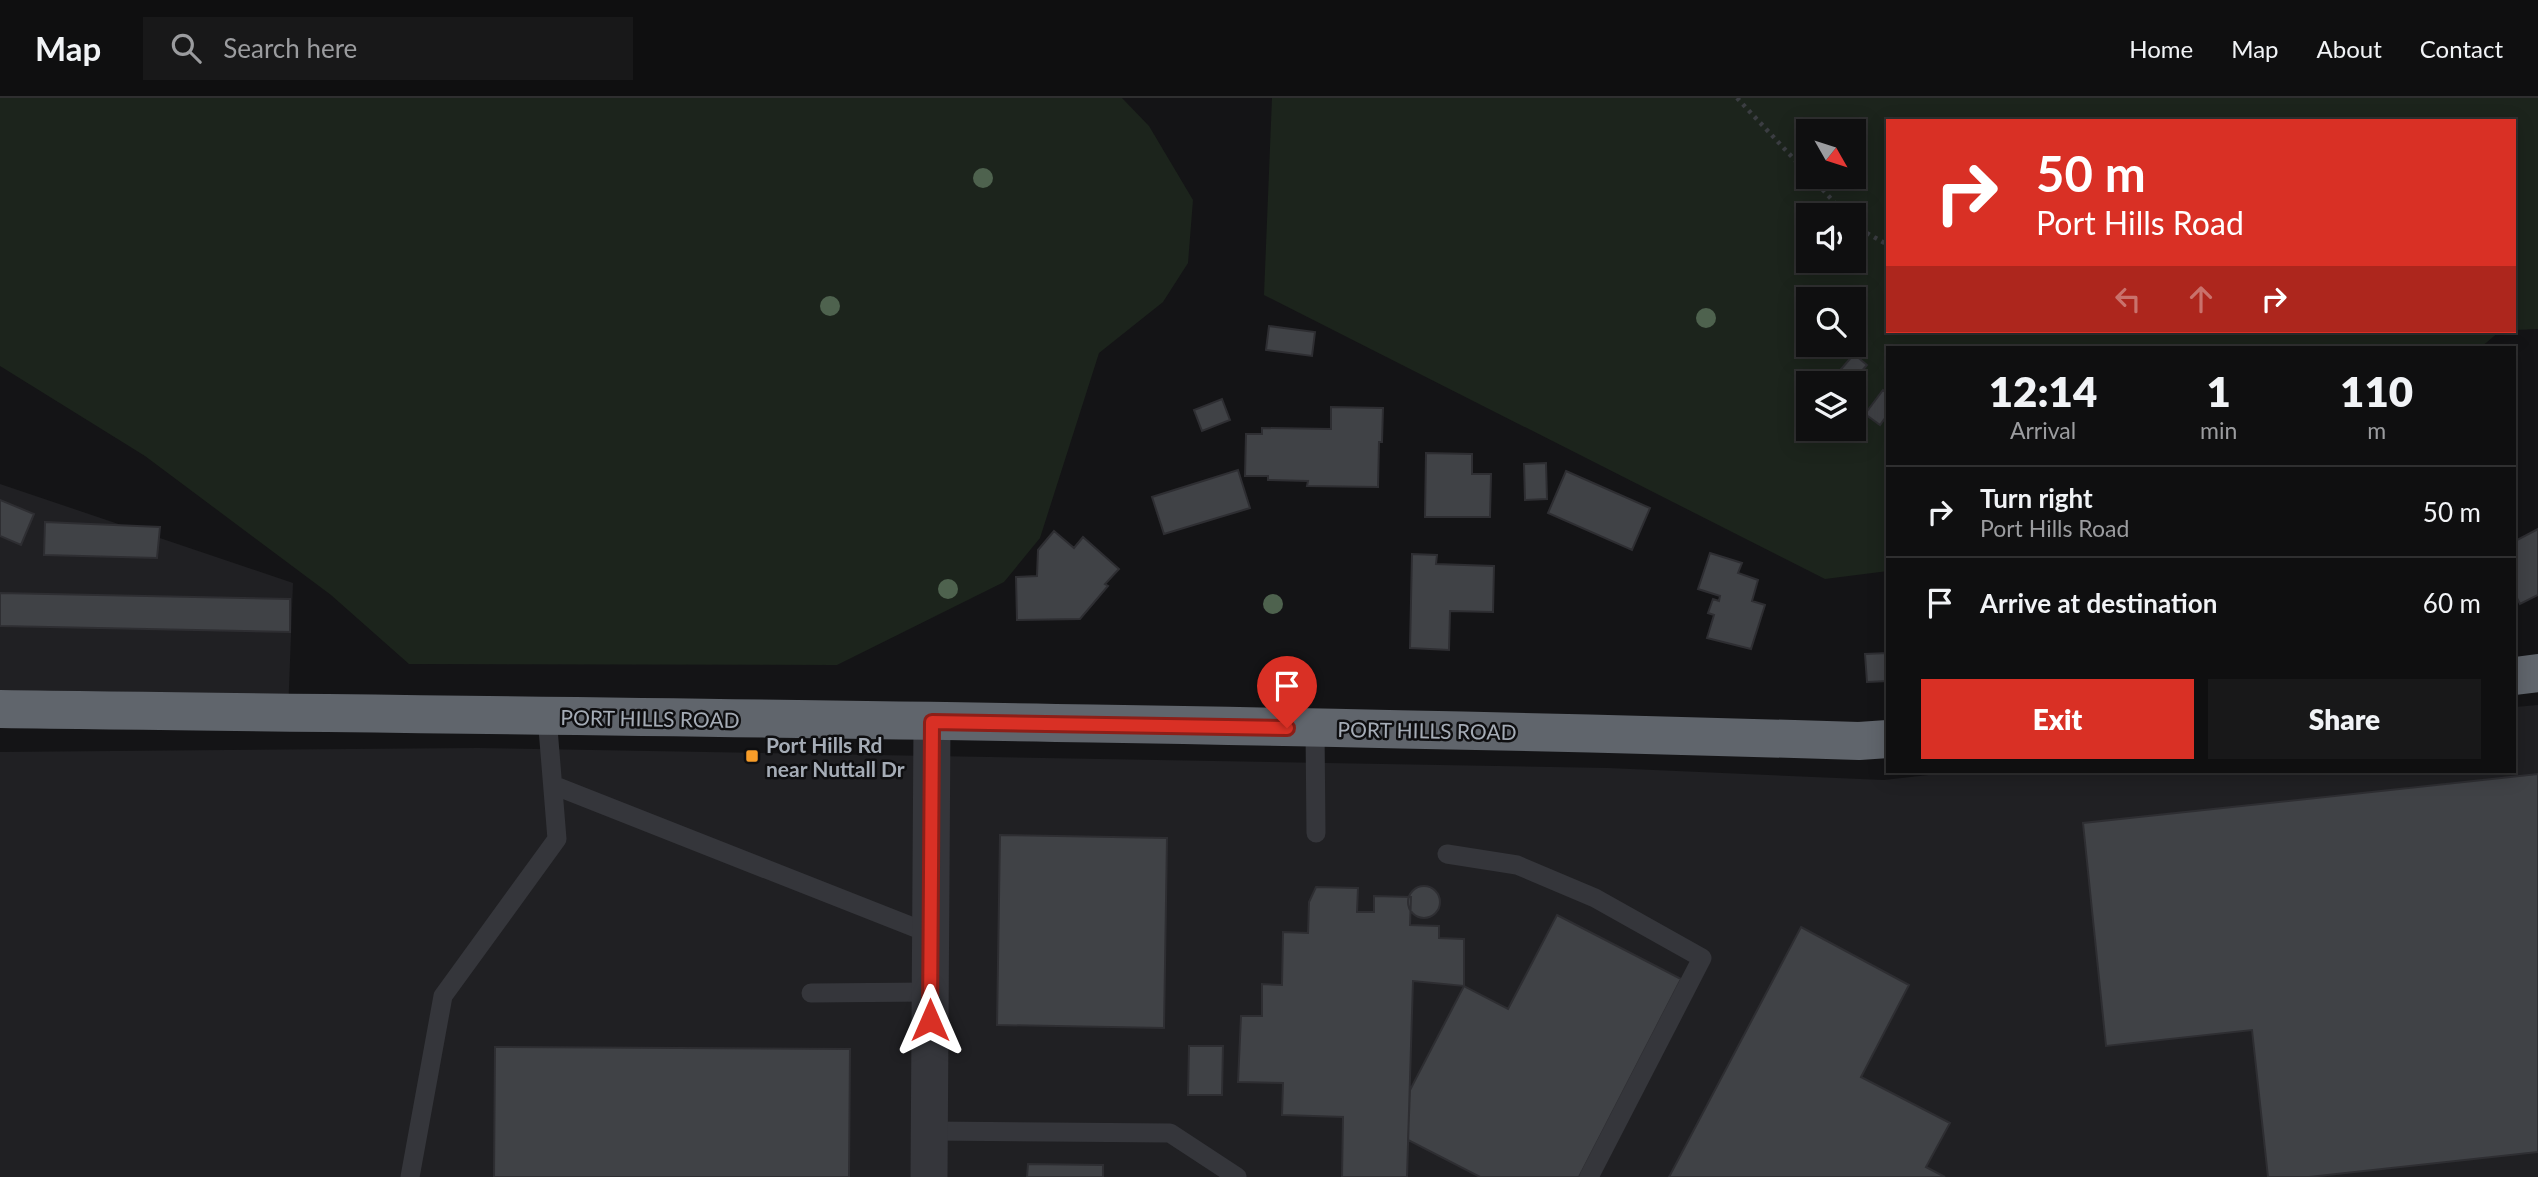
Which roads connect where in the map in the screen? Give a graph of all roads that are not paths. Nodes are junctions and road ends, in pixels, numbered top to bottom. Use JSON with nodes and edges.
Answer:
{"nodes":[{"id":1,"x":2538,"y":673,"type":"edge"},
{"id":2,"x":2516,"y":676,"type":"edge"},
{"id":3,"x":0,"y":709,"type":"edge"},
{"id":4,"x":547,"y":716,"type":"junction"},
{"id":5,"x":932,"y":722,"type":"junction"},
{"id":6,"x":1315,"y":728,"type":"junction"},
{"id":7,"x":1886,"y":738,"type":"edge"},
{"id":8,"x":553,"y":785,"type":"junction"},
{"id":9,"x":1316,"y":833,"type":"dead end"},
{"id":10,"x":1447,"y":854,"type":"dead end"},
{"id":11,"x":931,"y":934,"type":"junction"},
{"id":12,"x":930,"y":992,"type":"junction"},
{"id":13,"x":811,"y":993,"type":"dead end"},
{"id":14,"x":930,"y":1131,"type":"junction"},
{"id":15,"x":1215,"y":1171,"type":"edge"},
{"id":16,"x":410,"y":1177,"type":"edge"},
{"id":17,"x":929,"y":1177,"type":"edge"},
{"id":18,"x":1237,"y":1177,"type":"edge"},
{"id":19,"x":1589,"y":1177,"type":"edge"}],
"edges":[{"from":1,"to":2,"type":"highway"},
{"from":3,"to":4,"type":"highway","name":"PORT HILLS ROAD"},
{"from":4,"to":5,"type":"highway","name":"PORT HILLS ROAD"},
{"from":4,"to":8,"type":"lane"},
{"from":5,"to":6,"type":"highway","name":"PORT HILLS ROAD"},
{"from":5,"to":11,"type":"street"},
{"from":6,"to":7,"type":"highway","name":"PORT HILLS ROAD"},
{"from":6,"to":9,"type":"lane"},
{"from":8,"to":11,"type":"lane"},
{"from":8,"to":16,"type":"lane"},
{"from":10,"to":19,"type":"lane"},
{"from":11,"to":12,"type":"street"},
{"from":12,"to":13,"type":"lane"},
{"from":12,"to":14,"type":"street"},
{"from":14,"to":15,"type":"lane"},
{"from":14,"to":17,"type":"street"},
{"from":15,"to":18,"type":"lane"}]}
